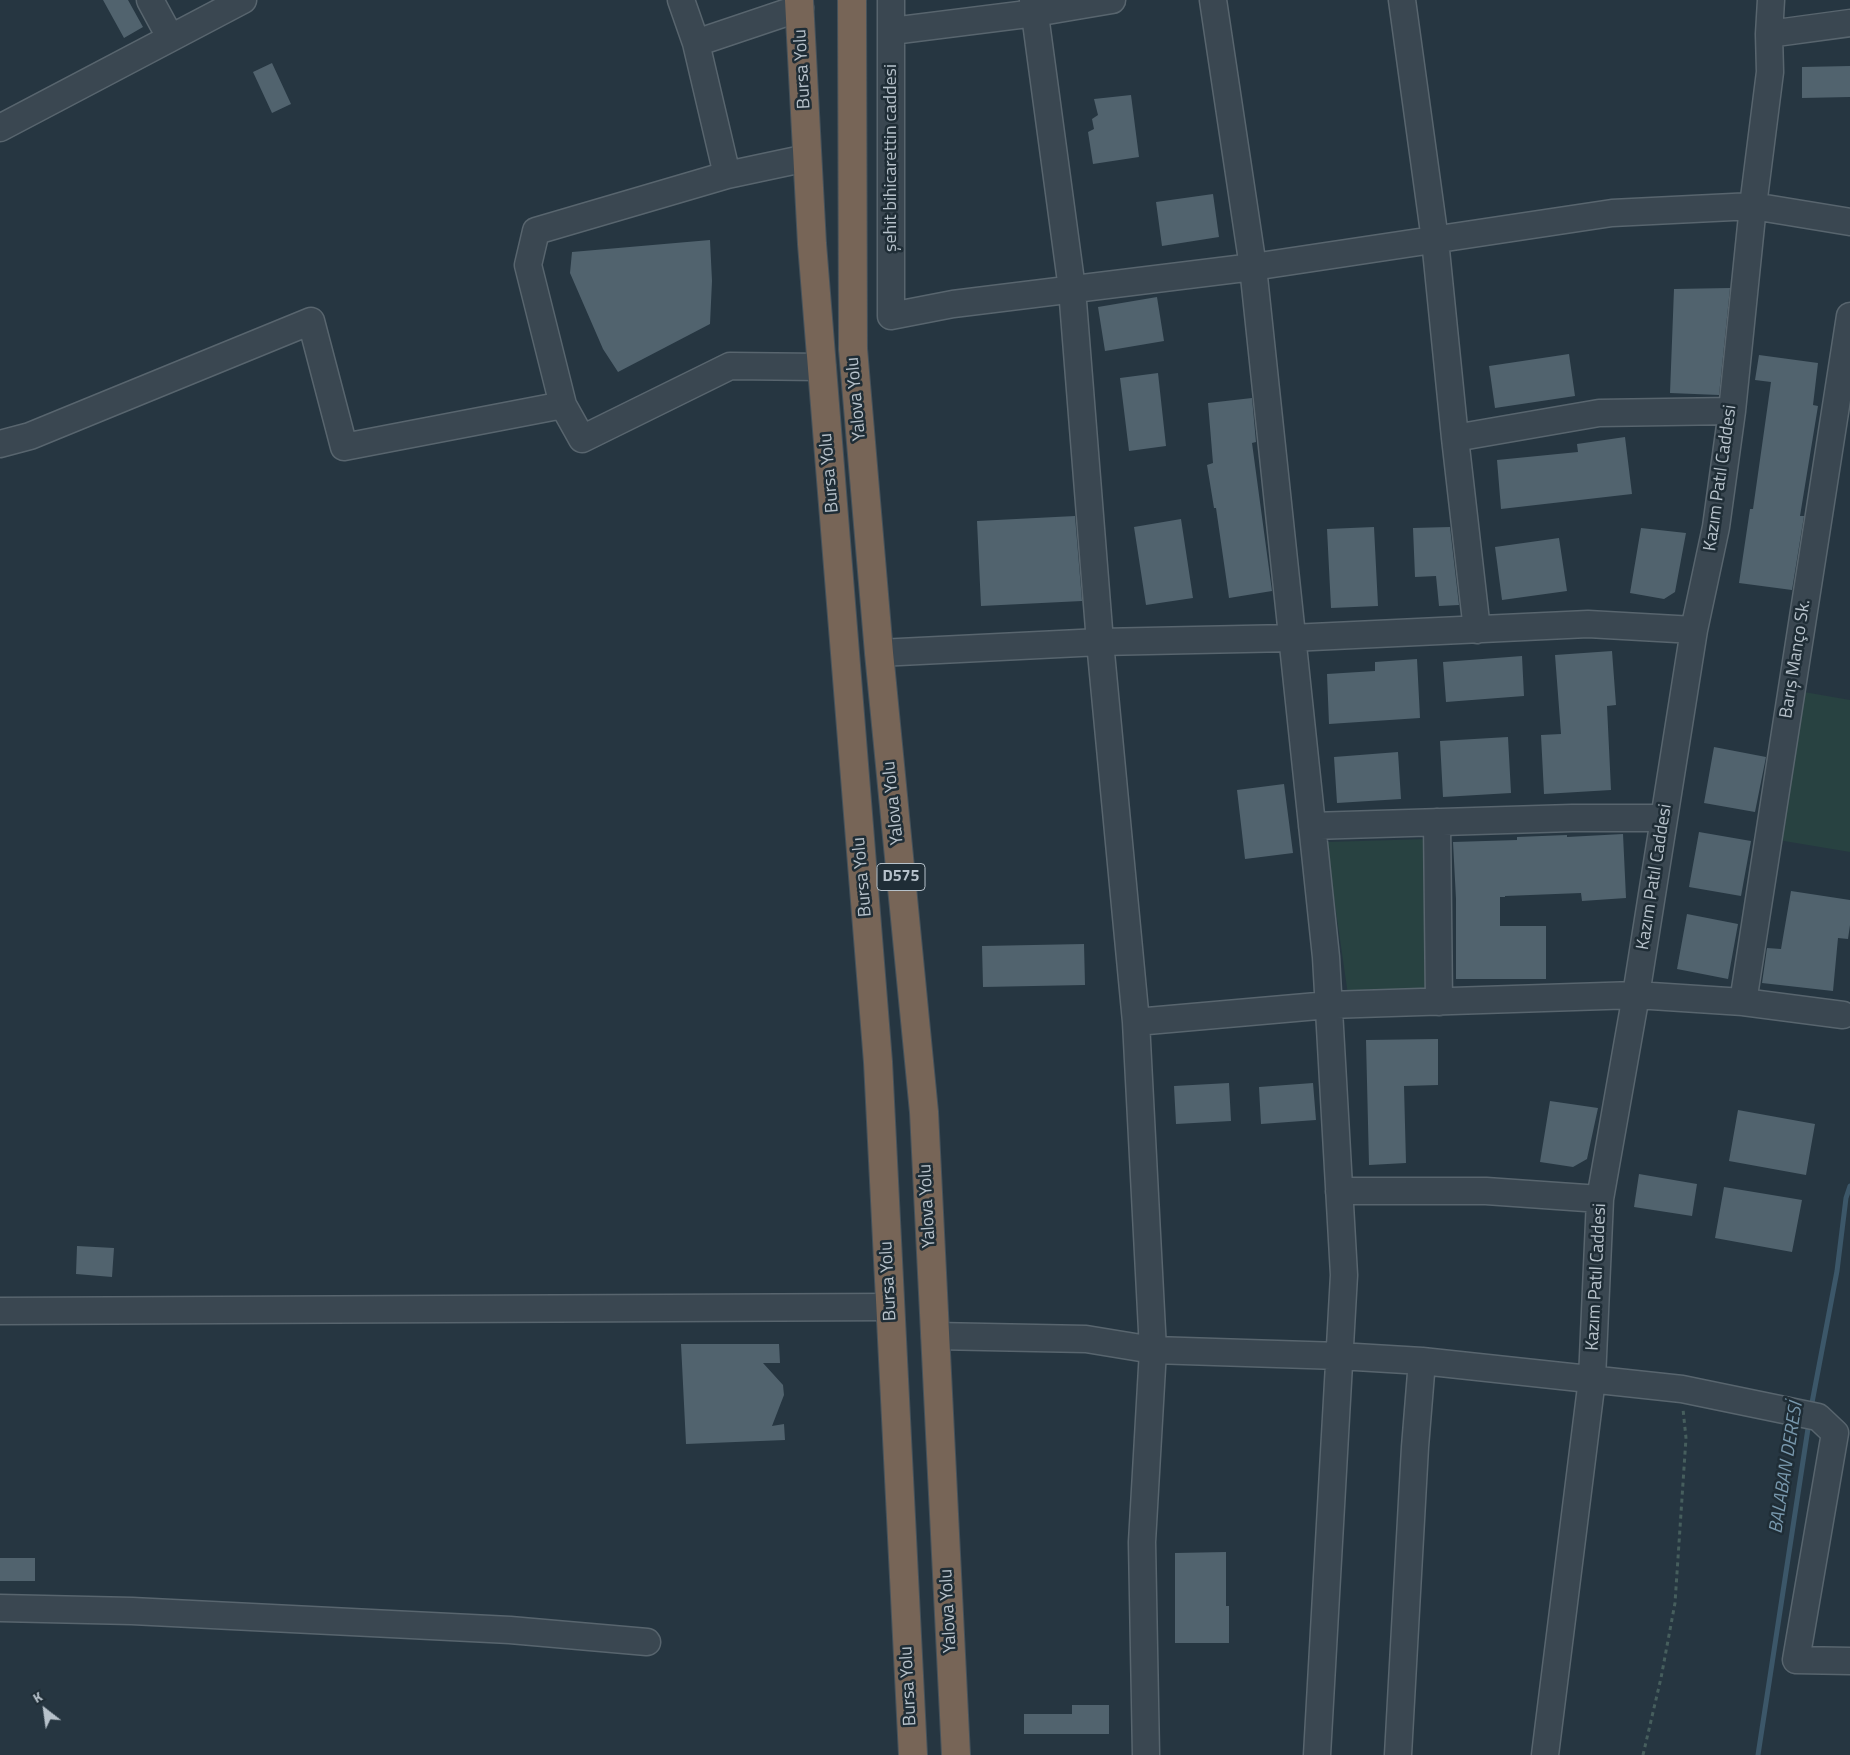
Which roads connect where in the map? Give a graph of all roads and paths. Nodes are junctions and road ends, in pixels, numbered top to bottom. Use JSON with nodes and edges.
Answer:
{"nodes":[{"id":1,"x":150,"y":0,"type":"edge"},
{"id":2,"x":243,"y":0,"type":"edge"},
{"id":3,"x":681,"y":0,"type":"edge"},
{"id":4,"x":852,"y":0,"type":"edge"},
{"id":5,"x":891,"y":0,"type":"edge"},
{"id":6,"x":1112,"y":0,"type":"edge"},
{"id":7,"x":1213,"y":0,"type":"edge"},
{"id":8,"x":1402,"y":0,"type":"edge"},
{"id":9,"x":1771,"y":0,"type":"edge"},
{"id":10,"x":800,"y":4,"type":"edge"},
{"id":11,"x":1034,"y":6,"type":"edge"},
{"id":12,"x":1850,"y":23,"type":"edge"},
{"id":13,"x":892,"y":31,"type":"junction"},
{"id":14,"x":1769,"y":34,"type":"junction"},
{"id":15,"x":170,"y":37,"type":"junction"},
{"id":16,"x":696,"y":43,"type":"junction"},
{"id":17,"x":0,"y":128,"type":"edge"},
{"id":18,"x":807,"y":158,"type":"junction"},
{"id":19,"x":727,"y":175,"type":"junction"},
{"id":20,"x":1754,"y":206,"type":"junction"},
{"id":21,"x":1850,"y":222,"type":"edge"},
{"id":22,"x":1435,"y":240,"type":"junction"},
{"id":23,"x":1253,"y":267,"type":"junction"},
{"id":24,"x":1072,"y":289,"type":"junction"},
{"id":25,"x":1850,"y":316,"type":"edge"},
{"id":26,"x":822,"y":367,"type":"junction"},
{"id":27,"x":563,"y":405,"type":"junction"},
{"id":28,"x":1732,"y":411,"type":"junction"},
{"id":29,"x":1455,"y":438,"type":"junction"},
{"id":30,"x":0,"y":444,"type":"edge"},
{"id":31,"x":1478,"y":630,"type":"junction"},
{"id":32,"x":1694,"y":630,"type":"junction"},
{"id":33,"x":1291,"y":638,"type":"junction"},
{"id":34,"x":1100,"y":642,"type":"junction"},
{"id":35,"x":879,"y":653,"type":"junction"},
{"id":36,"x":1664,"y":818,"type":"junction"},
{"id":37,"x":1437,"y":822,"type":"junction"},
{"id":38,"x":1312,"y":826,"type":"junction"},
{"id":39,"x":1636,"y":995,"type":"junction"},
{"id":40,"x":1439,"y":1002,"type":"junction"},
{"id":41,"x":1743,"y":1002,"type":"junction"},
{"id":42,"x":1329,"y":1005,"type":"junction"},
{"id":43,"x":1843,"y":1015,"type":"dead end"},
{"id":44,"x":1136,"y":1022,"type":"junction"},
{"id":45,"x":1339,"y":1191,"type":"junction"},
{"id":46,"x":1600,"y":1200,"type":"junction"},
{"id":47,"x":890,"y":1307,"type":"junction"},
{"id":48,"x":0,"y":1311,"type":"edge"},
{"id":49,"x":935,"y":1336,"type":"junction"},
{"id":50,"x":1153,"y":1350,"type":"junction"},
{"id":51,"x":1340,"y":1356,"type":"junction"},
{"id":52,"x":1422,"y":1361,"type":"junction"},
{"id":53,"x":1592,"y":1379,"type":"junction"},
{"id":54,"x":1682,"y":1389,"type":"junction"},
{"id":55,"x":0,"y":1608,"type":"edge"},
{"id":56,"x":647,"y":1642,"type":"dead end"},
{"id":57,"x":1850,"y":1661,"type":"edge"},
{"id":58,"x":913,"y":1755,"type":"edge"},
{"id":59,"x":956,"y":1755,"type":"edge"},
{"id":60,"x":1146,"y":1755,"type":"edge"},
{"id":61,"x":1317,"y":1755,"type":"edge"},
{"id":62,"x":1398,"y":1755,"type":"edge"},
{"id":63,"x":1545,"y":1755,"type":"edge"},
{"id":64,"x":1643,"y":1755,"type":"edge"}],
"edges":[{"from":1,"to":15,"type":"street"},
{"from":2,"to":15,"type":"street"},
{"from":3,"to":16,"type":"street"},
{"from":4,"to":35,"type":"highway","name":"Yalova Yolu","number":"D575"},
{"from":5,"to":13,"type":"street","name":"şehit bihicarettin caddesi"},
{"from":6,"to":11,"type":"street"},
{"from":7,"to":23,"type":"street"},
{"from":8,"to":22,"type":"street"},
{"from":9,"to":14,"type":"street","name":"Kazım Patıl Caddesi"},
{"from":10,"to":16,"type":"street"},
{"from":10,"to":18,"type":"highway","name":"Bursa Yolu","number":"D575"},
{"from":11,"to":13,"type":"street"},
{"from":11,"to":24,"type":"street"},
{"from":12,"to":14,"type":"street"},
{"from":13,"to":24,"type":"street","name":"şehit bihicarettin caddesi"},
{"from":14,"to":20,"type":"street","name":"Kazım Patıl Caddesi"},
{"from":15,"to":17,"type":"street"},
{"from":16,"to":19,"type":"street"},
{"from":18,"to":19,"type":"street"},
{"from":18,"to":26,"type":"highway","name":"Bursa Yolu","number":"D575"},
{"from":19,"to":27,"type":"street"},
{"from":20,"to":21,"type":"street"},
{"from":20,"to":22,"type":"street"},
{"from":20,"to":28,"type":"street","name":"Kazım Patıl Caddesi"},
{"from":22,"to":23,"type":"street"},
{"from":22,"to":29,"type":"street"},
{"from":23,"to":24,"type":"street"},
{"from":23,"to":33,"type":"street"},
{"from":24,"to":34,"type":"street"},
{"from":25,"to":41,"type":"street","name":"Barış Manço Sk."},
{"from":26,"to":27,"type":"street"},
{"from":26,"to":47,"type":"highway","name":"Bursa Yolu","number":"D575"},
{"from":27,"to":30,"type":"street"},
{"from":28,"to":29,"type":"street"},
{"from":28,"to":32,"type":"street","name":"Kazım Patıl Caddesi"},
{"from":29,"to":31,"type":"street"},
{"from":31,"to":32,"type":"street"},
{"from":31,"to":33,"type":"street"},
{"from":32,"to":36,"type":"street","name":"Kazım Patıl Caddesi"},
{"from":33,"to":34,"type":"street"},
{"from":33,"to":38,"type":"street"},
{"from":34,"to":35,"type":"street"},
{"from":34,"to":44,"type":"street"},
{"from":35,"to":49,"type":"highway","name":"Yalova Yolu","number":"D575"},
{"from":36,"to":37,"type":"street"},
{"from":36,"to":39,"type":"street","name":"Kazım Patıl Caddesi"},
{"from":37,"to":38,"type":"street"},
{"from":37,"to":40,"type":"street"},
{"from":38,"to":42,"type":"street"},
{"from":39,"to":40,"type":"street"},
{"from":39,"to":41,"type":"street"},
{"from":39,"to":46,"type":"street","name":"Kazım Patıl Caddesi"},
{"from":40,"to":42,"type":"street"},
{"from":41,"to":43,"type":"street"},
{"from":42,"to":44,"type":"street"},
{"from":42,"to":45,"type":"street"},
{"from":44,"to":50,"type":"street"},
{"from":45,"to":46,"type":"street"},
{"from":45,"to":51,"type":"street"},
{"from":46,"to":53,"type":"street","name":"Kazım Patıl Caddesi"},
{"from":47,"to":48,"type":"street"},
{"from":47,"to":58,"type":"highway","name":"Bursa Yolu","number":"D575"},
{"from":49,"to":50,"type":"street"},
{"from":49,"to":59,"type":"highway","name":"Yalova Yolu","number":"D575"},
{"from":50,"to":51,"type":"street"},
{"from":50,"to":60,"type":"street"},
{"from":51,"to":52,"type":"street"},
{"from":51,"to":61,"type":"street"},
{"from":52,"to":53,"type":"street"},
{"from":52,"to":62,"type":"street"},
{"from":53,"to":54,"type":"street"},
{"from":53,"to":63,"type":"street","name":"Kazım Patıl Caddesi"},
{"from":54,"to":57,"type":"street"},
{"from":54,"to":64,"type":"path"},
{"from":55,"to":56,"type":"street"}]}
